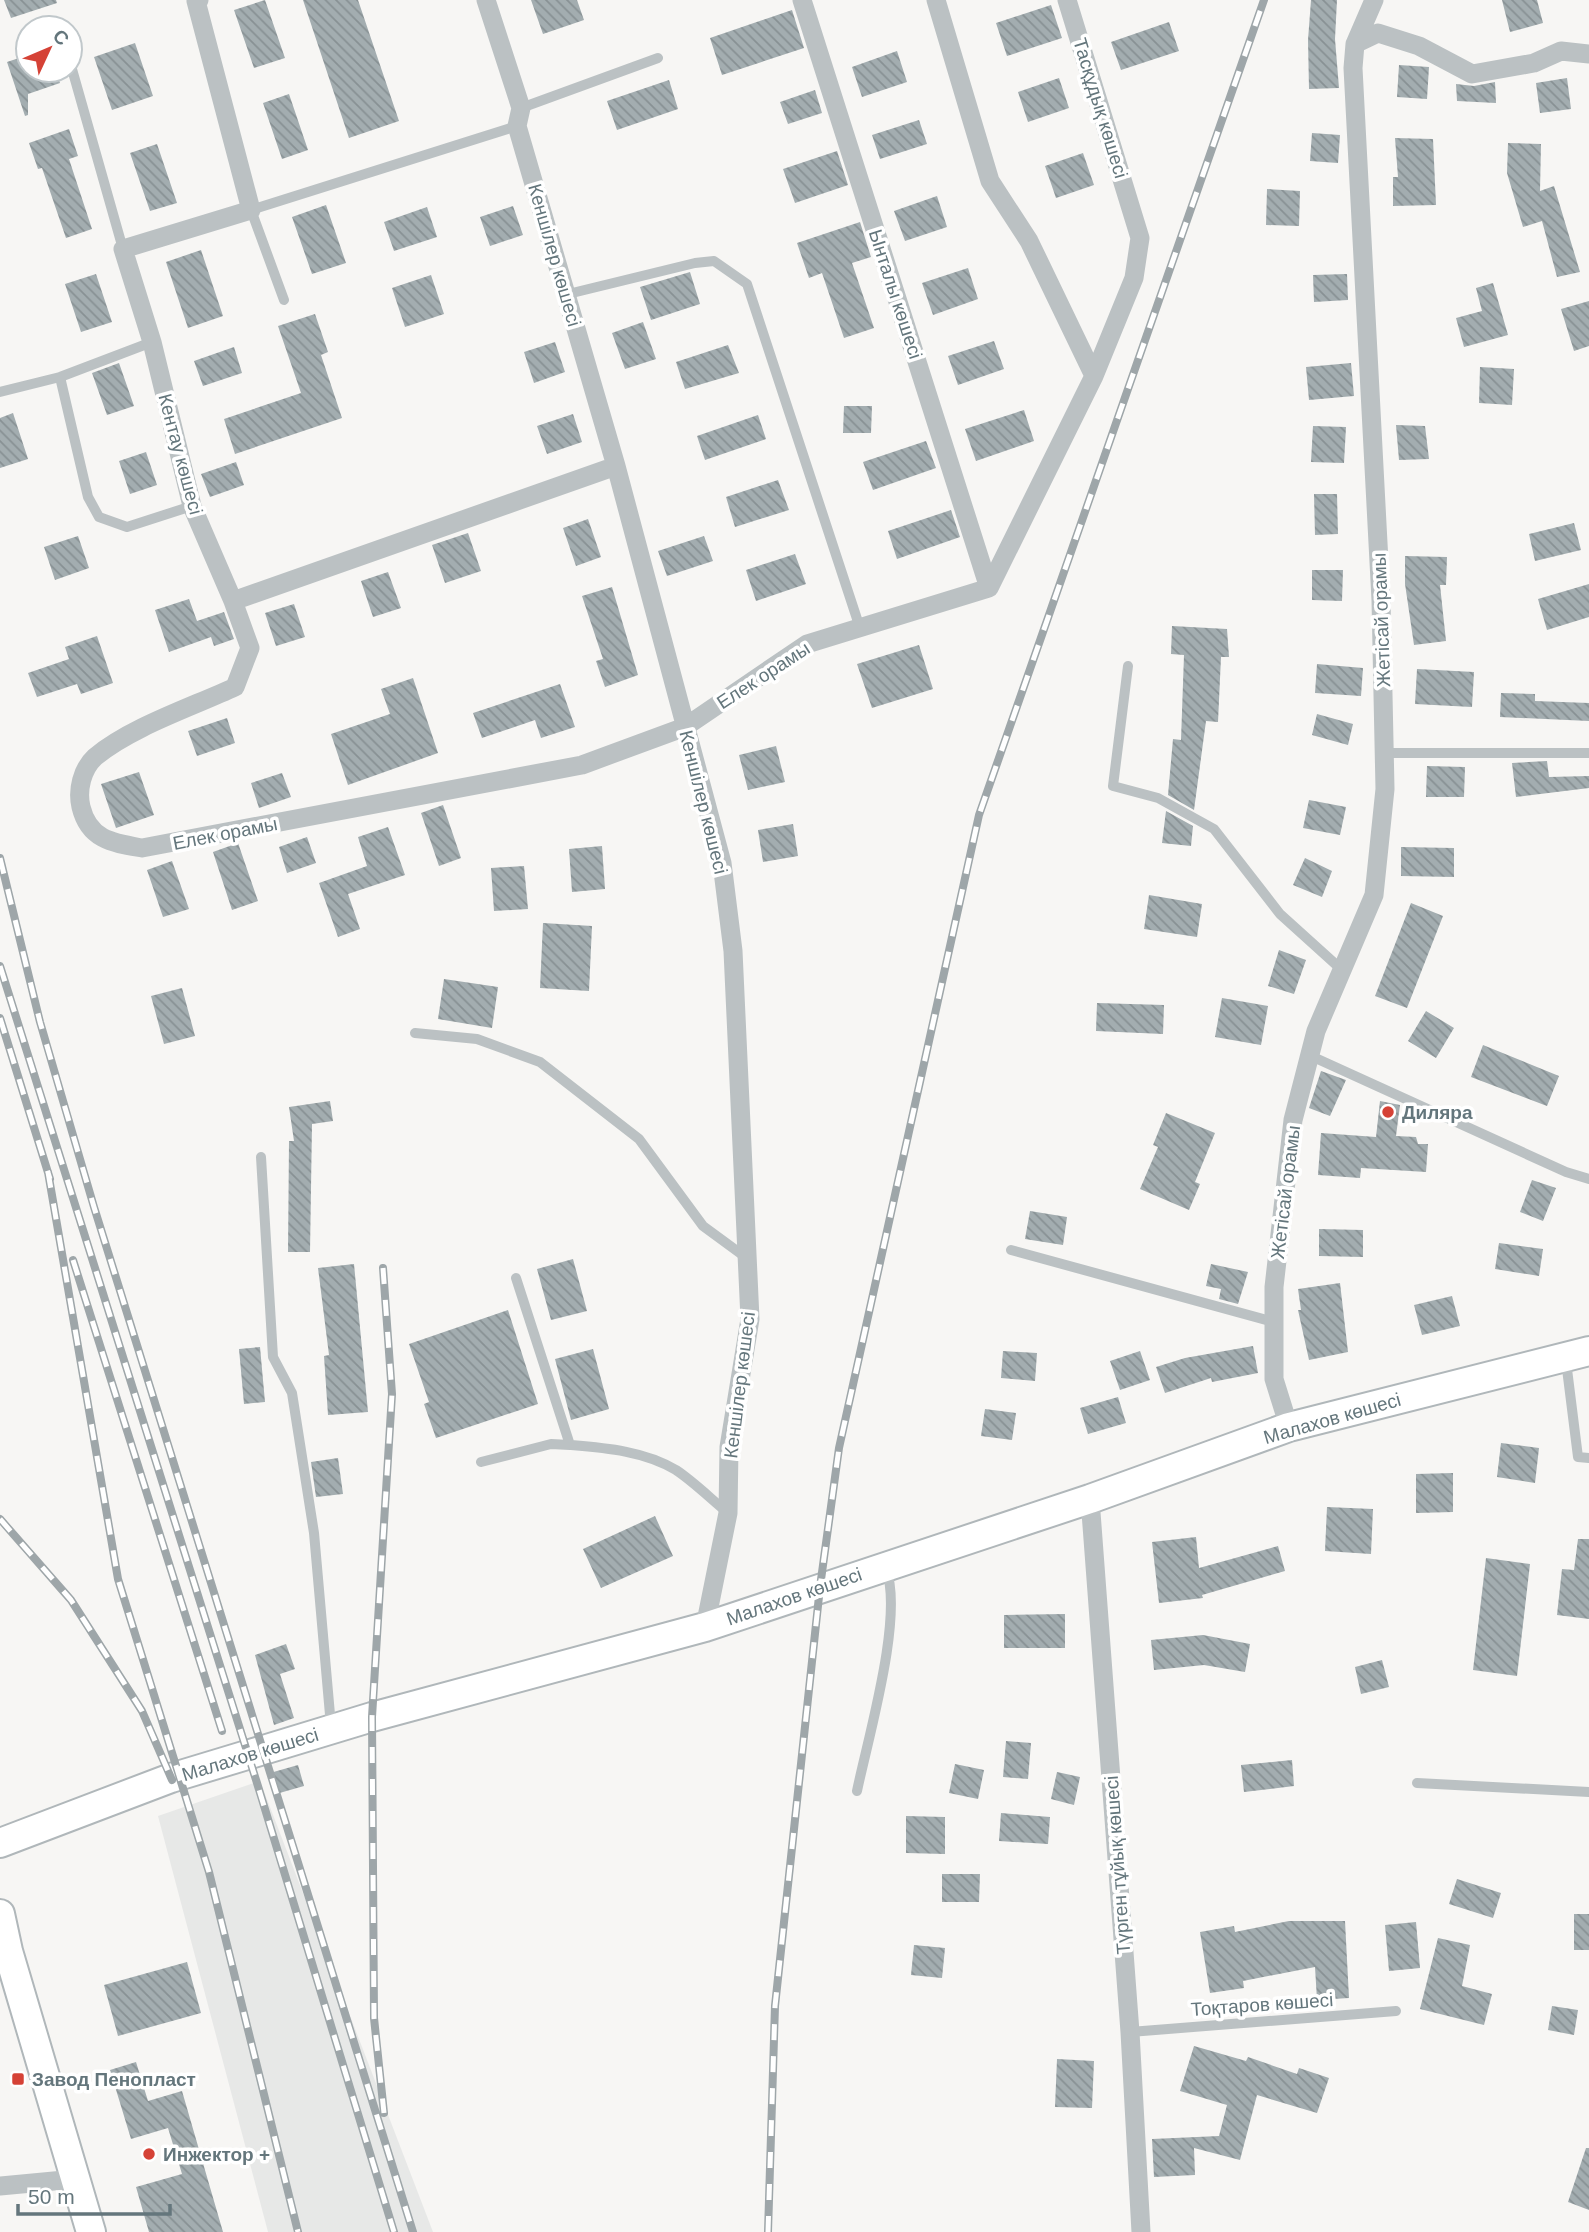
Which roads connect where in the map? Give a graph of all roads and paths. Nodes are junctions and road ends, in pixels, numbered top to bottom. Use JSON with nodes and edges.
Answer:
{"nodes":[{"id":1,"x":486,"y":0,"type":"edge"},
{"id":2,"x":802,"y":0,"type":"edge"},
{"id":3,"x":936,"y":0,"type":"edge"},
{"id":4,"x":1068,"y":0,"type":"edge"},
{"id":5,"x":1374,"y":0,"type":"edge"},
{"id":6,"x":197,"y":1,"type":"edge"},
{"id":7,"x":1355,"y":44,"type":"junction"},
{"id":8,"x":1589,"y":54,"type":"edge"},
{"id":9,"x":658,"y":58,"type":"dead end"},
{"id":10,"x":76,"y":84,"type":"edge"},
{"id":11,"x":519,"y":117,"type":"junction"},
{"id":12,"x":251,"y":210,"type":"junction"},
{"id":13,"x":124,"y":249,"type":"junction"},
{"id":14,"x":568,"y":294,"type":"junction"},
{"id":15,"x":284,"y":300,"type":"dead end"},
{"id":16,"x":152,"y":342,"type":"junction"},
{"id":17,"x":1094,"y":376,"type":"junction"},
{"id":18,"x":60,"y":377,"type":"junction"},
{"id":19,"x":0,"y":392,"type":"edge"},
{"id":20,"x":616,"y":466,"type":"junction"},
{"id":21,"x":192,"y":506,"type":"junction"},
{"id":22,"x":989,"y":588,"type":"junction"},
{"id":23,"x":233,"y":601,"type":"junction"},
{"id":24,"x":860,"y":628,"type":"junction"},
{"id":25,"x":1128,"y":666,"type":"dead end"},
{"id":26,"x":685,"y":727,"type":"junction"},
{"id":27,"x":1384,"y":753,"type":"junction"},
{"id":28,"x":1589,"y":753,"type":"edge"},
{"id":29,"x":142,"y":848,"type":"joint"},
{"id":30,"x":1342,"y":970,"type":"junction"},
{"id":31,"x":415,"y":1033,"type":"dead end"},
{"id":32,"x":1311,"y":1056,"type":"junction"},
{"id":33,"x":261,"y":1157,"type":"dead end"},
{"id":34,"x":1589,"y":1179,"type":"edge"},
{"id":35,"x":1012,"y":1250,"type":"dead end"},
{"id":36,"x":748,"y":1259,"type":"junction"},
{"id":37,"x":516,"y":1278,"type":"dead end"},
{"id":38,"x":1274,"y":1322,"type":"junction"},
{"id":39,"x":1577,"y":1354,"type":"edge"},
{"id":40,"x":1289,"y":1427,"type":"junction"},
{"id":41,"x":570,"y":1445,"type":"junction"},
{"id":42,"x":1589,"y":1458,"type":"edge"},
{"id":43,"x":481,"y":1462,"type":"dead end"},
{"id":44,"x":1090,"y":1499,"type":"junction"},
{"id":45,"x":728,"y":1513,"type":"junction"},
{"id":46,"x":884,"y":1565,"type":"junction"},
{"id":47,"x":705,"y":1627,"type":"junction"},
{"id":48,"x":331,"y":1730,"type":"junction"},
{"id":49,"x":1417,"y":1783,"type":"dead end"},
{"id":50,"x":858,"y":1791,"type":"dead end"},
{"id":51,"x":1589,"y":1792,"type":"edge"},
{"id":52,"x":0,"y":1843,"type":"edge"},
{"id":53,"x":0,"y":1914,"type":"edge"},
{"id":54,"x":4,"y":1952,"type":"edge"},
{"id":55,"x":1396,"y":2011,"type":"dead end"},
{"id":56,"x":1130,"y":2032,"type":"junction"},
{"id":57,"x":75,"y":2179,"type":"junction"},
{"id":58,"x":0,"y":2186,"type":"edge"},
{"id":59,"x":91,"y":2232,"type":"edge"},
{"id":60,"x":1141,"y":2232,"type":"edge"}],
"edges":[{"from":1,"to":11,"type":"street","name":"Кеншілер көшесі"},
{"from":2,"to":22,"type":"street","name":"Ынталы көшесі"},
{"from":3,"to":17,"type":"street"},
{"from":4,"to":17,"type":"street","name":"Тасқұдық көшесі"},
{"from":5,"to":7,"type":"street"},
{"from":6,"to":12,"type":"street"},
{"from":7,"to":8,"type":"street"},
{"from":7,"to":27,"type":"street","name":"Жетісай орамы"},
{"from":9,"to":11,"type":"lane"},
{"from":10,"to":13,"type":"lane"},
{"from":11,"to":12,"type":"lane"},
{"from":11,"to":14,"type":"street","name":"Кеншілер көшесі"},
{"from":12,"to":13,"type":"street"},
{"from":12,"to":15,"type":"lane"},
{"from":13,"to":16,"type":"street","name":"Кентау көшесі"},
{"from":14,"to":20,"type":"street","name":"Кеншілер көшесі"},
{"from":14,"to":24,"type":"lane"},
{"from":16,"to":18,"type":"lane"},
{"from":16,"to":21,"type":"street","name":"Кентау көшесі"},
{"from":17,"to":22,"type":"street"},
{"from":18,"to":19,"type":"lane"},
{"from":18,"to":21,"type":"lane"},
{"from":20,"to":23,"type":"street"},
{"from":20,"to":26,"type":"street","name":"Кеншілер көшесі"},
{"from":21,"to":23,"type":"street","name":"Кентау көшесі"},
{"from":22,"to":24,"type":"street","name":"Елек орамы"},
{"from":23,"to":29,"type":"street","name":"Кентау көшесі"},
{"from":24,"to":26,"type":"street","name":"Елек орамы"},
{"from":25,"to":30,"type":"lane"},
{"from":26,"to":29,"type":"street","name":"Елек орамы"},
{"from":26,"to":36,"type":"street","name":"Кеншілер көшесі"},
{"from":27,"to":28,"type":"lane"},
{"from":27,"to":30,"type":"street","name":"Жетісай орамы"},
{"from":30,"to":32,"type":"street","name":"Жетісай орамы"},
{"from":31,"to":36,"type":"lane"},
{"from":32,"to":34,"type":"lane"},
{"from":32,"to":38,"type":"street","name":"Жетісай орамы"},
{"from":33,"to":48,"type":"lane"},
{"from":35,"to":38,"type":"lane"},
{"from":36,"to":45,"type":"street","name":"Кеншілер көшесі"},
{"from":37,"to":41,"type":"lane"},
{"from":38,"to":40,"type":"street","name":"Жетісай орамы"},
{"from":39,"to":40,"type":"main road","name":"Малахов көшесі"},
{"from":39,"to":42,"type":"lane"},
{"from":40,"to":44,"type":"main road","name":"Малахов көшесі"},
{"from":41,"to":43,"type":"lane"},
{"from":41,"to":45,"type":"lane"},
{"from":44,"to":46,"type":"main road","name":"Малахов көшесі"},
{"from":44,"to":56,"type":"street","name":"Түрген тұйық көшесі"},
{"from":45,"to":47,"type":"street","name":"Кеншілер көшесі"},
{"from":46,"to":47,"type":"main road","name":"Малахов көшесі"},
{"from":46,"to":50,"type":"lane"},
{"from":47,"to":48,"type":"main road","name":"Малахов көшесі"},
{"from":48,"to":52,"type":"main road","name":"Малахов көшесі"},
{"from":49,"to":51,"type":"lane"},
{"from":53,"to":54,"type":"main road"},
{"from":54,"to":57,"type":"main road"},
{"from":55,"to":56,"type":"lane","name":"Тоқтаров көшесі"},
{"from":56,"to":60,"type":"street","name":"Түрген тұйық көшесі"},
{"from":57,"to":58,"type":"street"},
{"from":57,"to":59,"type":"main road"}]}
